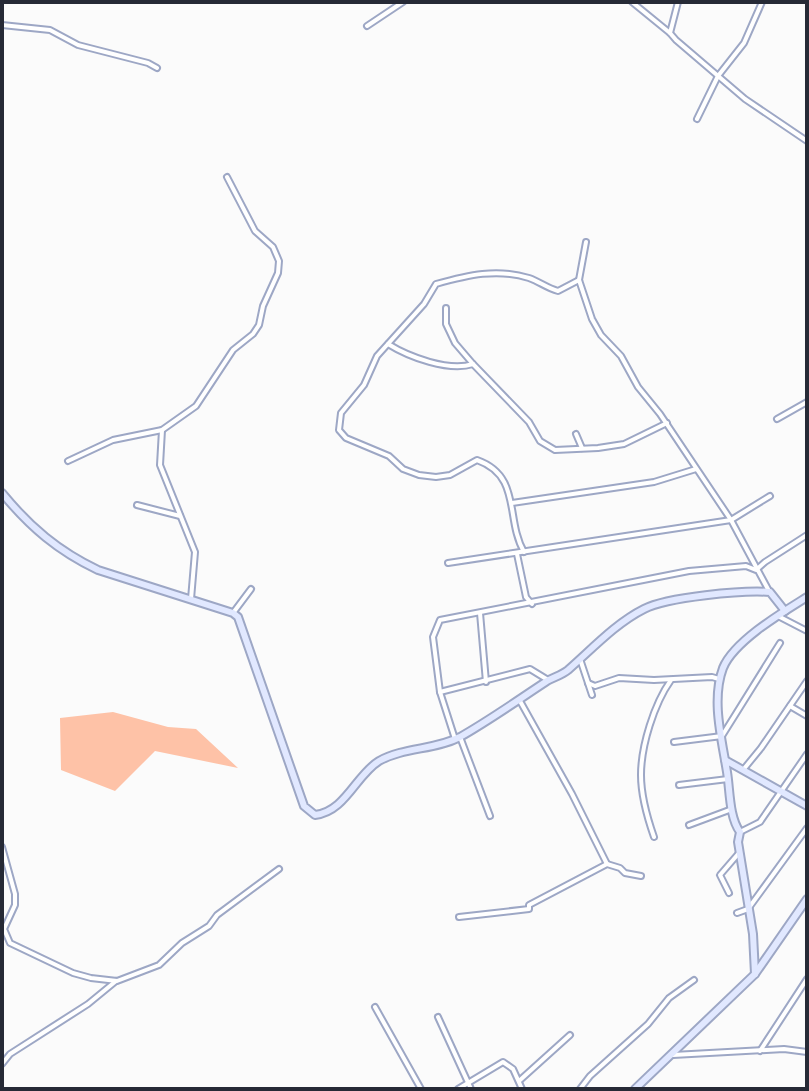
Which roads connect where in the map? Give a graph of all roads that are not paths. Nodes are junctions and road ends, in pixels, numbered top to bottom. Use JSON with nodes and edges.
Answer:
{"nodes":[{"id":1,"x":403,"y":2,"type":"edge"},
{"id":2,"x":632,"y":2,"type":"edge"},
{"id":3,"x":678,"y":2,"type":"edge"},
{"id":4,"x":762,"y":2,"type":"edge"},
{"id":5,"x":2,"y":25,"type":"edge"},
{"id":6,"x":367,"y":26,"type":"dead end"},
{"id":7,"x":670,"y":33,"type":"junction"},
{"id":8,"x":157,"y":68,"type":"dead end"},
{"id":9,"x":718,"y":76,"type":"junction"},
{"id":10,"x":697,"y":119,"type":"dead end"},
{"id":11,"x":807,"y":141,"type":"edge"},
{"id":12,"x":227,"y":177,"type":"dead end"},
{"id":13,"x":586,"y":242,"type":"dead end"},
{"id":14,"x":579,"y":280,"type":"junction"},
{"id":15,"x":446,"y":308,"type":"dead end"},
{"id":16,"x":388,"y":344,"type":"junction"},
{"id":17,"x":473,"y":364,"type":"junction"},
{"id":18,"x":807,"y":402,"type":"edge"},
{"id":19,"x":777,"y":419,"type":"dead end"},
{"id":20,"x":667,"y":423,"type":"junction"},
{"id":21,"x":162,"y":430,"type":"junction"},
{"id":22,"x":576,"y":434,"type":"dead end"},
{"id":23,"x":582,"y":448,"type":"junction"},
{"id":24,"x":68,"y":461,"type":"dead end"},
{"id":25,"x":696,"y":469,"type":"junction"},
{"id":26,"x":2,"y":493,"type":"edge"},
{"id":27,"x":770,"y":496,"type":"dead end"},
{"id":28,"x":512,"y":503,"type":"junction"},
{"id":29,"x":137,"y":505,"type":"dead end"},
{"id":30,"x":180,"y":516,"type":"junction"},
{"id":31,"x":731,"y":520,"type":"junction"},
{"id":32,"x":807,"y":535,"type":"edge"},
{"id":33,"x":524,"y":552,"type":"junction"},
{"id":34,"x":517,"y":554,"type":"junction"},
{"id":35,"x":448,"y":563,"type":"dead end"},
{"id":36,"x":756,"y":570,"type":"junction"},
{"id":37,"x":251,"y":589,"type":"dead end"},
{"id":38,"x":770,"y":592,"type":"junction"},
{"id":39,"x":807,"y":597,"type":"edge"},
{"id":40,"x":191,"y":599,"type":"junction"},
{"id":41,"x":532,"y":604,"type":"junction"},
{"id":42,"x":785,"y":611,"type":"junction"},
{"id":43,"x":233,"y":613,"type":"junction"},
{"id":44,"x":480,"y":613,"type":"junction"},
{"id":45,"x":778,"y":616,"type":"junction"},
{"id":46,"x":807,"y":631,"type":"edge"},
{"id":47,"x":780,"y":643,"type":"dead end"},
{"id":48,"x":580,"y":657,"type":"junction"},
{"id":49,"x":548,"y":680,"type":"junction"},
{"id":50,"x":671,"y":680,"type":"junction"},
{"id":51,"x":721,"y":680,"type":"junction"},
{"id":52,"x":807,"y":681,"type":"edge"},
{"id":53,"x":486,"y":682,"type":"junction"},
{"id":54,"x":588,"y":683,"type":"junction"},
{"id":55,"x":440,"y":692,"type":"junction"},
{"id":56,"x":592,"y":695,"type":"dead end"},
{"id":57,"x":520,"y":701,"type":"junction"},
{"id":58,"x":790,"y":706,"type":"junction"},
{"id":59,"x":807,"y":716,"type":"edge"},
{"id":60,"x":722,"y":736,"type":"junction"},
{"id":61,"x":458,"y":738,"type":"junction"},
{"id":62,"x":674,"y":742,"type":"dead end"},
{"id":63,"x":807,"y":754,"type":"edge"},
{"id":64,"x":725,"y":760,"type":"junction"},
{"id":65,"x":743,"y":770,"type":"junction"},
{"id":66,"x":728,"y":779,"type":"junction"},
{"id":67,"x":679,"y":785,"type":"dead end"},
{"id":68,"x":780,"y":791,"type":"junction"},
{"id":69,"x":807,"y":806,"type":"edge"},
{"id":70,"x":732,"y":808,"type":"junction"},
{"id":71,"x":490,"y":816,"type":"dead end"},
{"id":72,"x":689,"y":825,"type":"dead end"},
{"id":73,"x":807,"y":828,"type":"edge"},
{"id":74,"x":740,"y":832,"type":"junction"},
{"id":75,"x":654,"y":837,"type":"dead end"},
{"id":76,"x":2,"y":847,"type":"edge"},
{"id":77,"x":739,"y":853,"type":"junction"},
{"id":78,"x":607,"y":864,"type":"junction"},
{"id":79,"x":279,"y":869,"type":"dead end"},
{"id":80,"x":641,"y":876,"type":"dead end"},
{"id":81,"x":729,"y":893,"type":"dead end"},
{"id":82,"x":807,"y":899,"type":"edge"},
{"id":83,"x":748,"y":909,"type":"junction"},
{"id":84,"x":737,"y":913,"type":"dead end"},
{"id":85,"x":459,"y":917,"type":"dead end"},
{"id":86,"x":3,"y":927,"type":"edge"},
{"id":87,"x":755,"y":974,"type":"junction"},
{"id":88,"x":807,"y":979,"type":"edge"},
{"id":89,"x":694,"y":980,"type":"dead end"},
{"id":90,"x":117,"y":981,"type":"junction"},
{"id":91,"x":375,"y":1007,"type":"dead end"},
{"id":92,"x":438,"y":1017,"type":"dead end"},
{"id":93,"x":570,"y":1035,"type":"dead end"},
{"id":94,"x":759,"y":1052,"type":"junction"},
{"id":95,"x":807,"y":1052,"type":"edge"},
{"id":96,"x":670,"y":1055,"type":"junction"},
{"id":97,"x":2,"y":1064,"type":"edge"},
{"id":98,"x":519,"y":1081,"type":"junction"},
{"id":99,"x":468,"y":1083,"type":"junction"},
{"id":100,"x":421,"y":1089,"type":"edge"},
{"id":101,"x":458,"y":1089,"type":"edge"},
{"id":102,"x":471,"y":1089,"type":"edge"},
{"id":103,"x":522,"y":1089,"type":"edge"},
{"id":104,"x":580,"y":1089,"type":"edge"},
{"id":105,"x":635,"y":1089,"type":"edge"}],
"edges":[{"from":1,"to":6,"type":"street"},
{"from":2,"to":7,"type":"street"},
{"from":3,"to":7,"type":"street"},
{"from":4,"to":9,"type":"street"},
{"from":5,"to":8,"type":"street"},
{"from":7,"to":9,"type":"street"},
{"from":9,"to":10,"type":"street"},
{"from":9,"to":11,"type":"street"},
{"from":12,"to":21,"type":"street"},
{"from":13,"to":14,"type":"street"},
{"from":14,"to":16,"type":"street"},
{"from":14,"to":20,"type":"street"},
{"from":15,"to":17,"type":"street"},
{"from":16,"to":17,"type":"street"},
{"from":16,"to":28,"type":"street"},
{"from":17,"to":23,"type":"street"},
{"from":18,"to":19,"type":"street"},
{"from":20,"to":23,"type":"street"},
{"from":20,"to":25,"type":"street"},
{"from":21,"to":24,"type":"street"},
{"from":21,"to":30,"type":"street"},
{"from":22,"to":23,"type":"street"},
{"from":25,"to":28,"type":"street"},
{"from":25,"to":31,"type":"street"},
{"from":26,"to":40,"type":"street"},
{"from":27,"to":31,"type":"street"},
{"from":28,"to":33,"type":"street"},
{"from":29,"to":30,"type":"street"},
{"from":30,"to":40,"type":"street"},
{"from":31,"to":33,"type":"street"},
{"from":31,"to":36,"type":"street"},
{"from":32,"to":36,"type":"street"},
{"from":33,"to":34,"type":"street"},
{"from":34,"to":35,"type":"street"},
{"from":34,"to":41,"type":"street"},
{"from":36,"to":38,"type":"street"},
{"from":36,"to":41,"type":"street"},
{"from":37,"to":43,"type":"street"},
{"from":38,"to":42,"type":"street"},
{"from":38,"to":48,"type":"street"},
{"from":39,"to":42,"type":"street"},
{"from":40,"to":43,"type":"street"},
{"from":41,"to":44,"type":"street"},
{"from":42,"to":45,"type":"street"},
{"from":43,"to":61,"type":"street"},
{"from":44,"to":53,"type":"street"},
{"from":44,"to":55,"type":"street"},
{"from":45,"to":46,"type":"street"},
{"from":45,"to":51,"type":"street"},
{"from":47,"to":60,"type":"street"},
{"from":48,"to":49,"type":"street"},
{"from":48,"to":54,"type":"street"},
{"from":49,"to":53,"type":"street"},
{"from":49,"to":57,"type":"street"},
{"from":50,"to":51,"type":"street"},
{"from":50,"to":54,"type":"street"},
{"from":50,"to":75,"type":"street"},
{"from":51,"to":60,"type":"street"},
{"from":52,"to":58,"type":"street"},
{"from":53,"to":55,"type":"street"},
{"from":54,"to":56,"type":"street"},
{"from":55,"to":61,"type":"street"},
{"from":57,"to":61,"type":"street"},
{"from":57,"to":78,"type":"street"},
{"from":58,"to":59,"type":"street"},
{"from":58,"to":65,"type":"street"},
{"from":60,"to":62,"type":"street"},
{"from":60,"to":64,"type":"street"},
{"from":61,"to":71,"type":"street"},
{"from":63,"to":68,"type":"street"},
{"from":64,"to":65,"type":"street"},
{"from":64,"to":66,"type":"street"},
{"from":65,"to":68,"type":"street"},
{"from":66,"to":67,"type":"street"},
{"from":66,"to":70,"type":"street"},
{"from":68,"to":69,"type":"street"},
{"from":68,"to":74,"type":"street"},
{"from":70,"to":72,"type":"street"},
{"from":70,"to":74,"type":"street"},
{"from":73,"to":83,"type":"street"},
{"from":74,"to":77,"type":"street"},
{"from":76,"to":86,"type":"street"},
{"from":77,"to":81,"type":"street"},
{"from":77,"to":83,"type":"street"},
{"from":78,"to":80,"type":"street"},
{"from":78,"to":85,"type":"street"},
{"from":79,"to":90,"type":"street"},
{"from":82,"to":87,"type":"street"},
{"from":83,"to":84,"type":"street"},
{"from":83,"to":87,"type":"street"},
{"from":86,"to":90,"type":"street"},
{"from":87,"to":96,"type":"street"},
{"from":88,"to":94,"type":"street"},
{"from":89,"to":104,"type":"street"},
{"from":90,"to":97,"type":"street"},
{"from":91,"to":100,"type":"street"},
{"from":92,"to":99,"type":"street"},
{"from":93,"to":98,"type":"street"},
{"from":94,"to":95,"type":"street"},
{"from":94,"to":96,"type":"street"},
{"from":96,"to":105,"type":"street"},
{"from":98,"to":99,"type":"street"},
{"from":98,"to":103,"type":"street"},
{"from":99,"to":101,"type":"street"},
{"from":99,"to":102,"type":"street"}]}
